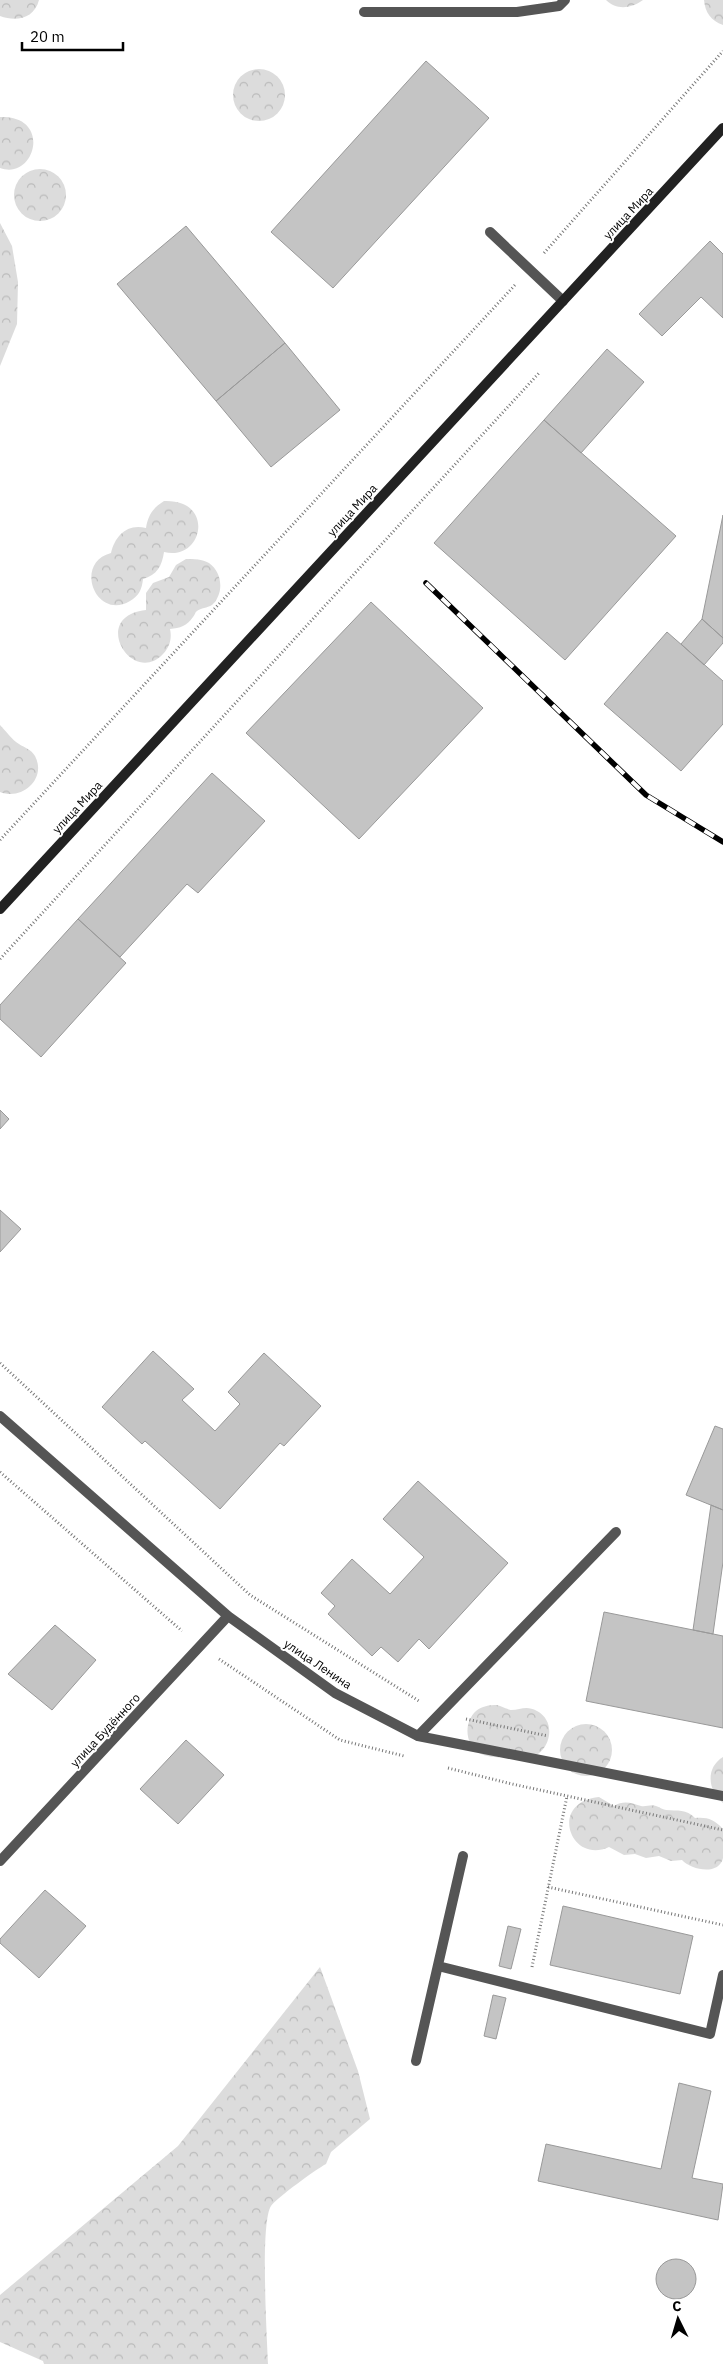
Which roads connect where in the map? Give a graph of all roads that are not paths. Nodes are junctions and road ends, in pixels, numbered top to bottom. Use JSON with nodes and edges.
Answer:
{"nodes":[{"id":1,"x":565,"y":0,"type":"edge"},
{"id":2,"x":364,"y":12,"type":"dead end"},
{"id":3,"x":723,"y":128,"type":"edge"},
{"id":4,"x":490,"y":232,"type":"dead end"},
{"id":5,"x":563,"y":301,"type":"junction"},
{"id":6,"x":0,"y":909,"type":"edge"},
{"id":7,"x":0,"y":1416,"type":"edge"},
{"id":8,"x":616,"y":1532,"type":"dead end"},
{"id":9,"x":228,"y":1616,"type":"junction"},
{"id":10,"x":418,"y":1736,"type":"junction"},
{"id":11,"x":723,"y":1796,"type":"edge"},
{"id":12,"x":464,"y":1856,"type":"dead end"},
{"id":13,"x":0,"y":1861,"type":"edge"},
{"id":14,"x":438,"y":1966,"type":"junction"},
{"id":15,"x":723,"y":1975,"type":"edge"},
{"id":16,"x":416,"y":2061,"type":"dead end"}],
"edges":[{"from":1,"to":2,"type":"street"},
{"from":3,"to":5,"type":"main road","name":"улица Мира"},
{"from":4,"to":5,"type":"street"},
{"from":5,"to":6,"type":"main road","name":"улица Мира"},
{"from":7,"to":9,"type":"street","name":"улица Ленина"},
{"from":8,"to":10,"type":"street"},
{"from":9,"to":10,"type":"street","name":"улица Ленина"},
{"from":9,"to":13,"type":"street","name":"улица Будённого"},
{"from":10,"to":11,"type":"street","name":"улица Ленина"},
{"from":12,"to":14,"type":"street"},
{"from":14,"to":15,"type":"street"},
{"from":14,"to":16,"type":"street"}]}
